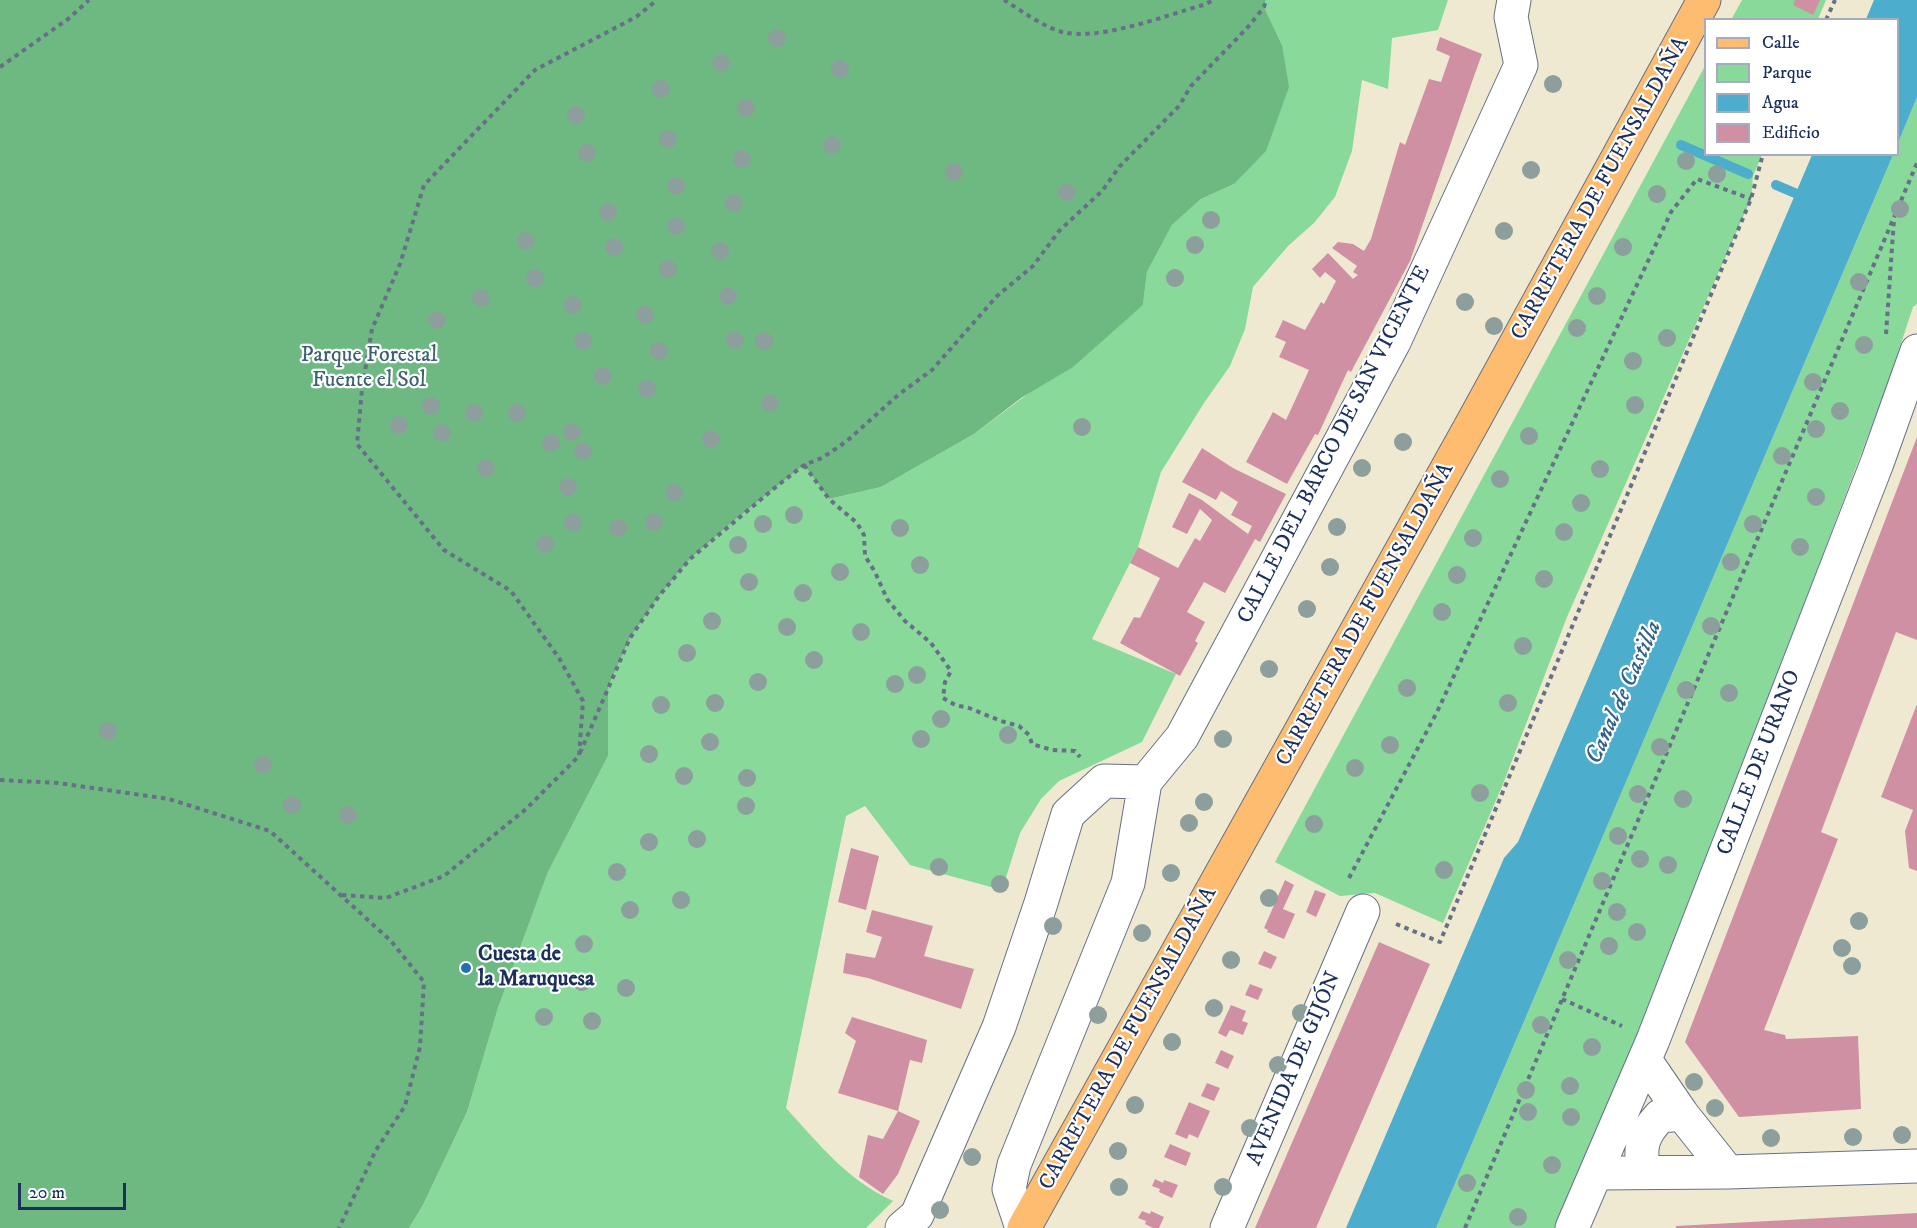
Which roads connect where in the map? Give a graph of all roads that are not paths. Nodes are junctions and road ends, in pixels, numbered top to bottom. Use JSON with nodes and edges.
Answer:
{"nodes":[{"id":1,"x":1538,"y":0,"type":"edge"},
{"id":2,"x":1704,"y":0,"type":"edge"},
{"id":3,"x":1508,"y":6,"type":"edge"},
{"id":4,"x":1917,"y":351,"type":"edge"},
{"id":5,"x":1145,"y":782,"type":"junction"},
{"id":6,"x":1363,"y":911,"type":"road end"},
{"id":7,"x":1638,"y":1045,"type":"junction"},
{"id":8,"x":1682,"y":1114,"type":"junction"},
{"id":9,"x":1917,"y":1166,"type":"edge"},
{"id":10,"x":1643,"y":1172,"type":"junction"},
{"id":11,"x":1728,"y":1172,"type":"junction"},
{"id":12,"x":1596,"y":1173,"type":"junction"},
{"id":13,"x":902,"y":1228,"type":"edge"},
{"id":14,"x":1023,"y":1228,"type":"edge"},
{"id":15,"x":1227,"y":1228,"type":"edge"},
{"id":16,"x":1572,"y":1228,"type":"edge"}],
"edges":[{"from":1,"to":3,"type":"street"},
{"from":2,"to":14,"type":"main road","name":"CARRETERA DE FUENSALDAÑA"},
{"from":3,"to":5,"type":"street","name":"CALLE DEL BARCO DE SAN VICENTE"},
{"from":4,"to":7,"type":"street","name":"CALLE DE URANO"},
{"from":5,"to":13,"type":"street"},
{"from":5,"to":14,"type":"street","name":"CALLE DEL BARCO DE SAN VICENTE"},
{"from":6,"to":15,"type":"street","name":"AVENIDA DE GIJÓN"},
{"from":7,"to":8,"type":"street"},
{"from":7,"to":12,"type":"street","name":"CALLE DE URANO"},
{"from":8,"to":10,"type":"street"},
{"from":8,"to":11,"type":"street"},
{"from":9,"to":11,"type":"street"},
{"from":10,"to":11,"type":"street"},
{"from":10,"to":12,"type":"street"},
{"from":12,"to":16,"type":"street","name":"CALLE DE URANO"}]}
